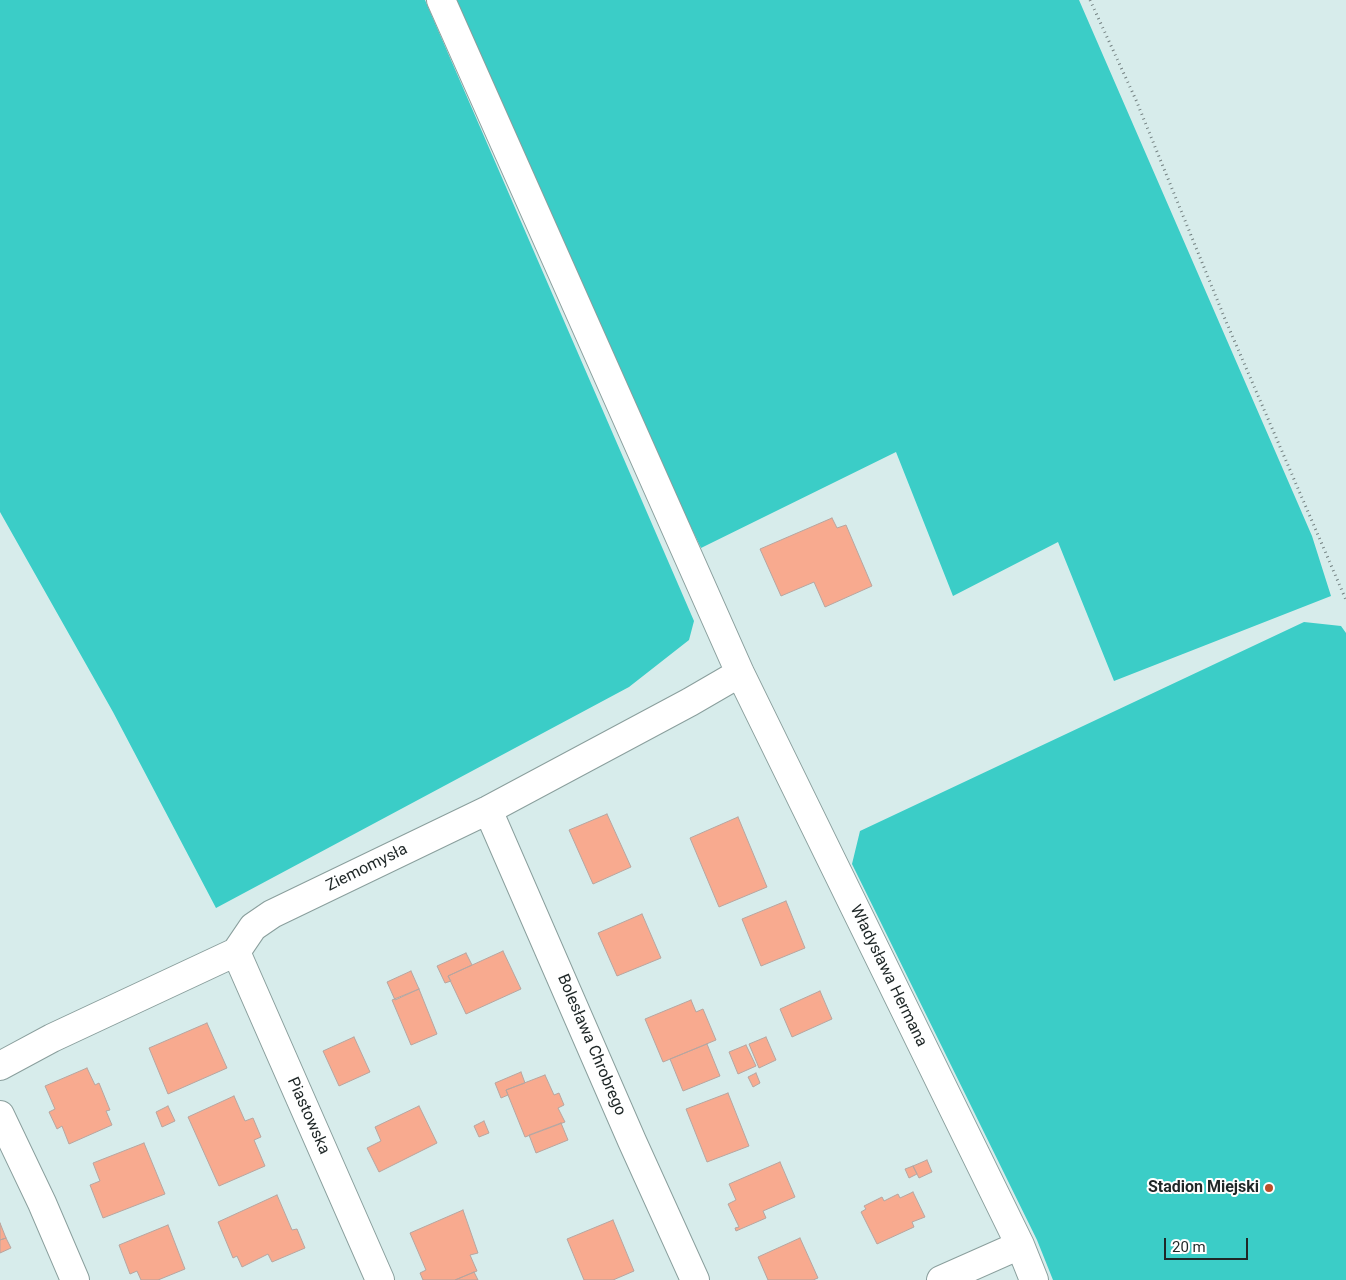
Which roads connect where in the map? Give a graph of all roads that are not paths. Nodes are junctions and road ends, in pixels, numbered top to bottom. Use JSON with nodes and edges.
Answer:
{"nodes":[{"id":1,"x":441,"y":0,"type":"edge"},
{"id":2,"x":740,"y":673,"type":"junction"},
{"id":3,"x":488,"y":810,"type":"junction"},
{"id":4,"x":236,"y":952,"type":"junction"},
{"id":5,"x":0,"y":1066,"type":"edge"},
{"id":6,"x":0,"y":1115,"type":"edge"},
{"id":7,"x":1020,"y":1246,"type":"junction"},
{"id":8,"x":75,"y":1280,"type":"edge"},
{"id":9,"x":380,"y":1280,"type":"edge"},
{"id":10,"x":695,"y":1280,"type":"edge"},
{"id":11,"x":941,"y":1280,"type":"edge"},
{"id":12,"x":1034,"y":1280,"type":"edge"}],
"edges":[{"from":1,"to":2,"type":"street","name":"Władysława Hermana"},
{"from":2,"to":3,"type":"street","name":"Ziemomysła"},
{"from":2,"to":7,"type":"street","name":"Władysława Hermana"},
{"from":3,"to":4,"type":"street","name":"Ziemomysła"},
{"from":3,"to":10,"type":"street","name":"Bolesława Chrobrego"},
{"from":4,"to":5,"type":"street"},
{"from":4,"to":9,"type":"street","name":"Piastowska"},
{"from":6,"to":8,"type":"street"},
{"from":7,"to":11,"type":"street"},
{"from":7,"to":12,"type":"street","name":"Władysława Hermana"}]}
